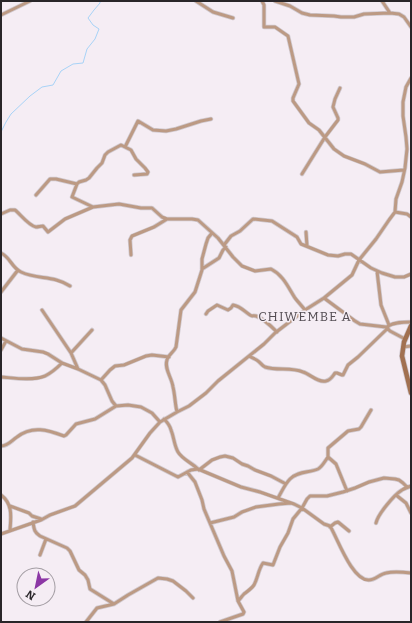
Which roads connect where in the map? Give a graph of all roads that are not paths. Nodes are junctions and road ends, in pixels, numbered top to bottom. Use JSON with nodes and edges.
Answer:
{"nodes":[{"id":1,"x":30,"y":1,"type":"edge"},
{"id":2,"x":196,"y":1,"type":"edge"},
{"id":3,"x":262,"y":1,"type":"edge"},
{"id":4,"x":275,"y":1,"type":"edge"},
{"id":5,"x":382,"y":1,"type":"edge"},
{"id":6,"x":390,"y":13,"type":"junction"},
{"id":7,"x":1,"y":15,"type":"edge"},
{"id":8,"x":233,"y":18,"type":"dead end"},
{"id":9,"x":411,"y":27,"type":"edge"},
{"id":10,"x":411,"y":78,"type":"edge"},
{"id":11,"x":340,"y":88,"type":"dead end"},
{"id":12,"x":211,"y":119,"type":"dead end"},
{"id":13,"x":325,"y":137,"type":"junction"},
{"id":14,"x":125,"y":147,"type":"junction"},
{"id":15,"x":404,"y":170,"type":"junction"},
{"id":16,"x":302,"y":174,"type":"dead end"},
{"id":17,"x":134,"y":175,"type":"dead end"},
{"id":18,"x":77,"y":184,"type":"junction"},
{"id":19,"x":36,"y":195,"type":"dead end"},
{"id":20,"x":93,"y":207,"type":"junction"},
{"id":21,"x":395,"y":212,"type":"junction"},
{"id":22,"x":1,"y":214,"type":"edge"},
{"id":23,"x":411,"y":217,"type":"edge"},
{"id":24,"x":167,"y":219,"type":"junction"},
{"id":25,"x":306,"y":232,"type":"dead end"},
{"id":26,"x":212,"y":234,"type":"junction"},
{"id":27,"x":225,"y":246,"type":"junction"},
{"id":28,"x":307,"y":246,"type":"junction"},
{"id":29,"x":1,"y":253,"type":"edge"},
{"id":30,"x":131,"y":255,"type":"dead end"},
{"id":31,"x":359,"y":260,"type":"junction"},
{"id":32,"x":202,"y":269,"type":"junction"},
{"id":33,"x":18,"y":270,"type":"junction"},
{"id":34,"x":377,"y":271,"type":"junction"},
{"id":35,"x":411,"y":274,"type":"edge"},
{"id":36,"x":70,"y":286,"type":"dead end"},
{"id":37,"x":1,"y":292,"type":"edge"},
{"id":38,"x":324,"y":298,"type":"junction"},
{"id":39,"x":42,"y":310,"type":"dead end"},
{"id":40,"x":305,"y":310,"type":"junction"},
{"id":41,"x":206,"y":314,"type":"dead end"},
{"id":42,"x":411,"y":322,"type":"edge"},
{"id":43,"x":411,"y":326,"type":"edge"},
{"id":44,"x":388,"y":327,"type":"junction"},
{"id":45,"x":92,"y":330,"type":"dead end"},
{"id":46,"x":277,"y":332,"type":"junction"},
{"id":47,"x":1,"y":338,"type":"edge"},
{"id":48,"x":405,"y":339,"type":"junction"},
{"id":49,"x":6,"y":342,"type":"junction"},
{"id":50,"x":411,"y":346,"type":"edge"},
{"id":51,"x":403,"y":347,"type":"junction"},
{"id":52,"x":1,"y":350,"type":"edge"},
{"id":53,"x":72,"y":353,"type":"junction"},
{"id":54,"x":249,"y":356,"type":"junction"},
{"id":55,"x":168,"y":357,"type":"junction"},
{"id":56,"x":62,"y":363,"type":"junction"},
{"id":57,"x":78,"y":369,"type":"junction"},
{"id":58,"x":1,"y":377,"type":"edge"},
{"id":59,"x":101,"y":380,"type":"junction"},
{"id":60,"x":411,"y":393,"type":"edge"},
{"id":61,"x":116,"y":406,"type":"junction"},
{"id":62,"x":371,"y":410,"type":"dead end"},
{"id":63,"x":177,"y":412,"type":"junction"},
{"id":64,"x":164,"y":419,"type":"junction"},
{"id":65,"x":160,"y":422,"type":"junction"},
{"id":66,"x":1,"y":446,"type":"edge"},
{"id":67,"x":135,"y":455,"type":"junction"},
{"id":68,"x":328,"y":457,"type":"junction"},
{"id":69,"x":199,"y":469,"type":"junction"},
{"id":70,"x":187,"y":472,"type":"junction"},
{"id":71,"x":286,"y":484,"type":"junction"},
{"id":72,"x":411,"y":486,"type":"edge"},
{"id":73,"x":407,"y":487,"type":"junction"},
{"id":74,"x":347,"y":491,"type":"junction"},
{"id":75,"x":1,"y":495,"type":"edge"},
{"id":76,"x":396,"y":495,"type":"junction"},
{"id":77,"x":278,"y":498,"type":"junction"},
{"id":78,"x":294,"y":504,"type":"junction"},
{"id":79,"x":10,"y":506,"type":"junction"},
{"id":80,"x":302,"y":508,"type":"junction"},
{"id":81,"x":411,"y":513,"type":"edge"},
{"id":82,"x":41,"y":520,"type":"junction"},
{"id":83,"x":33,"y":522,"type":"junction"},
{"id":84,"x":210,"y":523,"type":"junction"},
{"id":85,"x":376,"y":523,"type":"dead end"},
{"id":86,"x":330,"y":527,"type":"junction"},
{"id":87,"x":10,"y":530,"type":"junction"},
{"id":88,"x":349,"y":532,"type":"dead end"},
{"id":89,"x":1,"y":534,"type":"edge"},
{"id":90,"x":46,"y":539,"type":"junction"},
{"id":91,"x":40,"y":555,"type":"dead end"},
{"id":92,"x":411,"y":573,"type":"edge"},
{"id":93,"x":193,"y":598,"type":"dead end"},
{"id":94,"x":238,"y":601,"type":"junction"},
{"id":95,"x":114,"y":604,"type":"junction"},
{"id":96,"x":86,"y":622,"type":"edge"},
{"id":97,"x":220,"y":622,"type":"edge"}],
"edges":[{"from":1,"to":7,"type":"street"},
{"from":2,"to":8,"type":"street"},
{"from":3,"to":13,"type":"street"},
{"from":4,"to":6,"type":"street"},
{"from":5,"to":6,"type":"street"},
{"from":6,"to":9,"type":"street"},
{"from":10,"to":15,"type":"street"},
{"from":11,"to":13,"type":"street"},
{"from":12,"to":14,"type":"street"},
{"from":13,"to":15,"type":"street"},
{"from":13,"to":16,"type":"street"},
{"from":14,"to":17,"type":"street"},
{"from":14,"to":18,"type":"street"},
{"from":15,"to":21,"type":"street"},
{"from":18,"to":19,"type":"street"},
{"from":18,"to":20,"type":"street"},
{"from":20,"to":22,"type":"street"},
{"from":20,"to":24,"type":"street"},
{"from":21,"to":23,"type":"street"},
{"from":21,"to":31,"type":"street"},
{"from":24,"to":26,"type":"street"},
{"from":24,"to":30,"type":"street"},
{"from":25,"to":28,"type":"street"},
{"from":26,"to":27,"type":"street"},
{"from":26,"to":32,"type":"street"},
{"from":27,"to":28,"type":"street"},
{"from":27,"to":32,"type":"street"},
{"from":27,"to":40,"type":"street"},
{"from":28,"to":31,"type":"street"},
{"from":29,"to":33,"type":"street"},
{"from":31,"to":34,"type":"street"},
{"from":31,"to":38,"type":"street"},
{"from":32,"to":55,"type":"street"},
{"from":33,"to":36,"type":"street"},
{"from":33,"to":37,"type":"street"},
{"from":34,"to":35,"type":"street"},
{"from":34,"to":44,"type":"street"},
{"from":38,"to":40,"type":"street"},
{"from":38,"to":44,"type":"street"},
{"from":39,"to":53,"type":"street"},
{"from":40,"to":46,"type":"street"},
{"from":41,"to":46,"type":"street"},
{"from":42,"to":44,"type":"street"},
{"from":43,"to":48,"type":"main road"},
{"from":44,"to":48,"type":"street"},
{"from":44,"to":54,"type":"street"},
{"from":45,"to":53,"type":"street"},
{"from":46,"to":54,"type":"street"},
{"from":47,"to":49,"type":"street"},
{"from":48,"to":51,"type":"main road"},
{"from":49,"to":52,"type":"street"},
{"from":49,"to":56,"type":"street"},
{"from":50,"to":51,"type":"street"},
{"from":51,"to":60,"type":"main road"},
{"from":53,"to":57,"type":"street"},
{"from":54,"to":63,"type":"street"},
{"from":55,"to":59,"type":"street"},
{"from":55,"to":63,"type":"street"},
{"from":56,"to":57,"type":"street"},
{"from":56,"to":58,"type":"street"},
{"from":57,"to":59,"type":"street"},
{"from":59,"to":61,"type":"street"},
{"from":61,"to":65,"type":"street"},
{"from":61,"to":66,"type":"street"},
{"from":62,"to":68,"type":"street"},
{"from":63,"to":64,"type":"street"},
{"from":64,"to":65,"type":"street"},
{"from":64,"to":69,"type":"street"},
{"from":65,"to":67,"type":"street"},
{"from":67,"to":70,"type":"street"},
{"from":67,"to":82,"type":"street"},
{"from":68,"to":71,"type":"street"},
{"from":68,"to":74,"type":"street"},
{"from":69,"to":70,"type":"street"},
{"from":69,"to":71,"type":"street"},
{"from":69,"to":77,"type":"street"},
{"from":70,"to":84,"type":"street"},
{"from":71,"to":77,"type":"street"},
{"from":72,"to":73,"type":"street"},
{"from":73,"to":74,"type":"street"},
{"from":73,"to":76,"type":"street"},
{"from":74,"to":80,"type":"street"},
{"from":75,"to":79,"type":"street"},
{"from":76,"to":81,"type":"street"},
{"from":76,"to":85,"type":"street"},
{"from":77,"to":78,"type":"street"},
{"from":78,"to":80,"type":"street"},
{"from":78,"to":84,"type":"street"},
{"from":79,"to":82,"type":"street"},
{"from":79,"to":87,"type":"street"},
{"from":80,"to":86,"type":"street"},
{"from":80,"to":94,"type":"street"},
{"from":82,"to":83,"type":"street"},
{"from":83,"to":87,"type":"street"},
{"from":83,"to":90,"type":"street"},
{"from":84,"to":94,"type":"street"},
{"from":86,"to":88,"type":"street"},
{"from":86,"to":92,"type":"street"},
{"from":87,"to":89,"type":"street"},
{"from":90,"to":91,"type":"street"},
{"from":90,"to":95,"type":"street"},
{"from":93,"to":95,"type":"street"},
{"from":94,"to":97,"type":"street"},
{"from":95,"to":96,"type":"street"}]}
